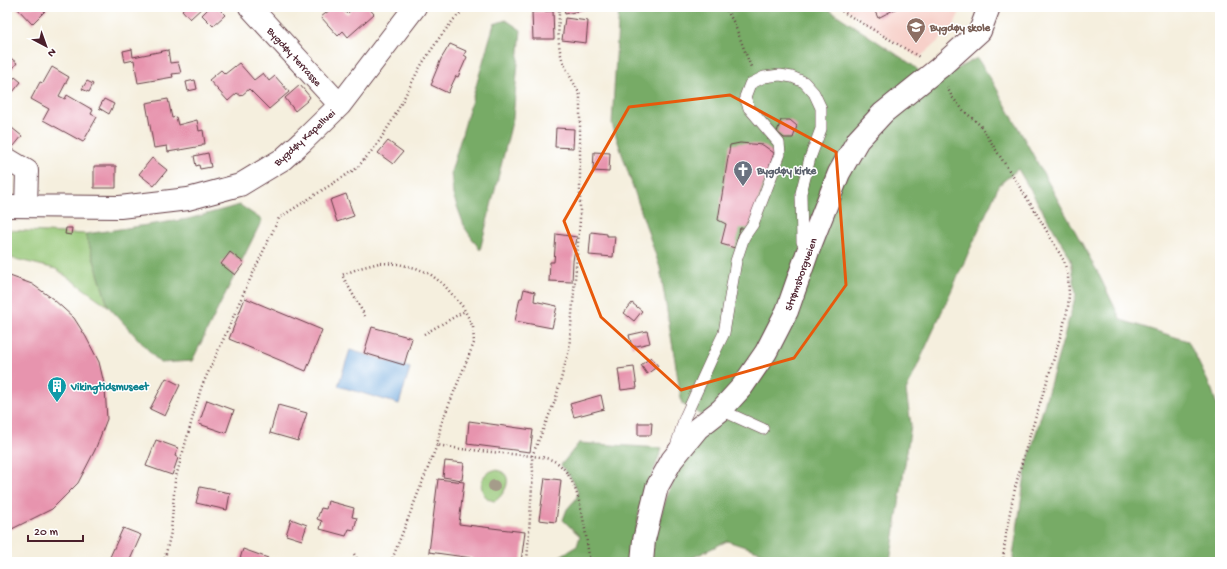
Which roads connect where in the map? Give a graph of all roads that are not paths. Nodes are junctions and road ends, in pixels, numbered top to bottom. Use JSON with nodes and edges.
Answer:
{"nodes":[{"id":1,"x":250,"y":7,"type":"edge"},
{"id":2,"x":415,"y":7,"type":"edge"},
{"id":3,"x":989,"y":7,"type":"edge"},
{"id":4,"x":340,"y":105,"type":"junction"},
{"id":5,"x":7,"y":159,"type":"edge"},
{"id":6,"x":16,"y":206,"type":"edge"},
{"id":7,"x":808,"y":251,"type":"junction"},
{"id":8,"x":721,"y":410,"type":"junction"},
{"id":9,"x":762,"y":429,"type":"dead end"},
{"id":10,"x":672,"y":460,"type":"junction"},
{"id":11,"x":642,"y":562,"type":"edge"}],
"edges":[{"from":1,"to":4,"type":"street","name":"Bygdøy terrasse"},
{"from":2,"to":4,"type":"street","name":"Bygdøy Kapellvei"},
{"from":3,"to":7,"type":"street","name":"Strømsborgveien"},
{"from":4,"to":6,"type":"street","name":"Bygdøy Kapellvei"},
{"from":5,"to":6,"type":"street"},
{"from":7,"to":8,"type":"street","name":"Strømsborgveien"},
{"from":7,"to":10,"type":"lane"},
{"from":8,"to":9,"type":"lane"},
{"from":8,"to":10,"type":"street","name":"Strømsborgveien"},
{"from":10,"to":11,"type":"street","name":"Strømsborgveien"}]}
